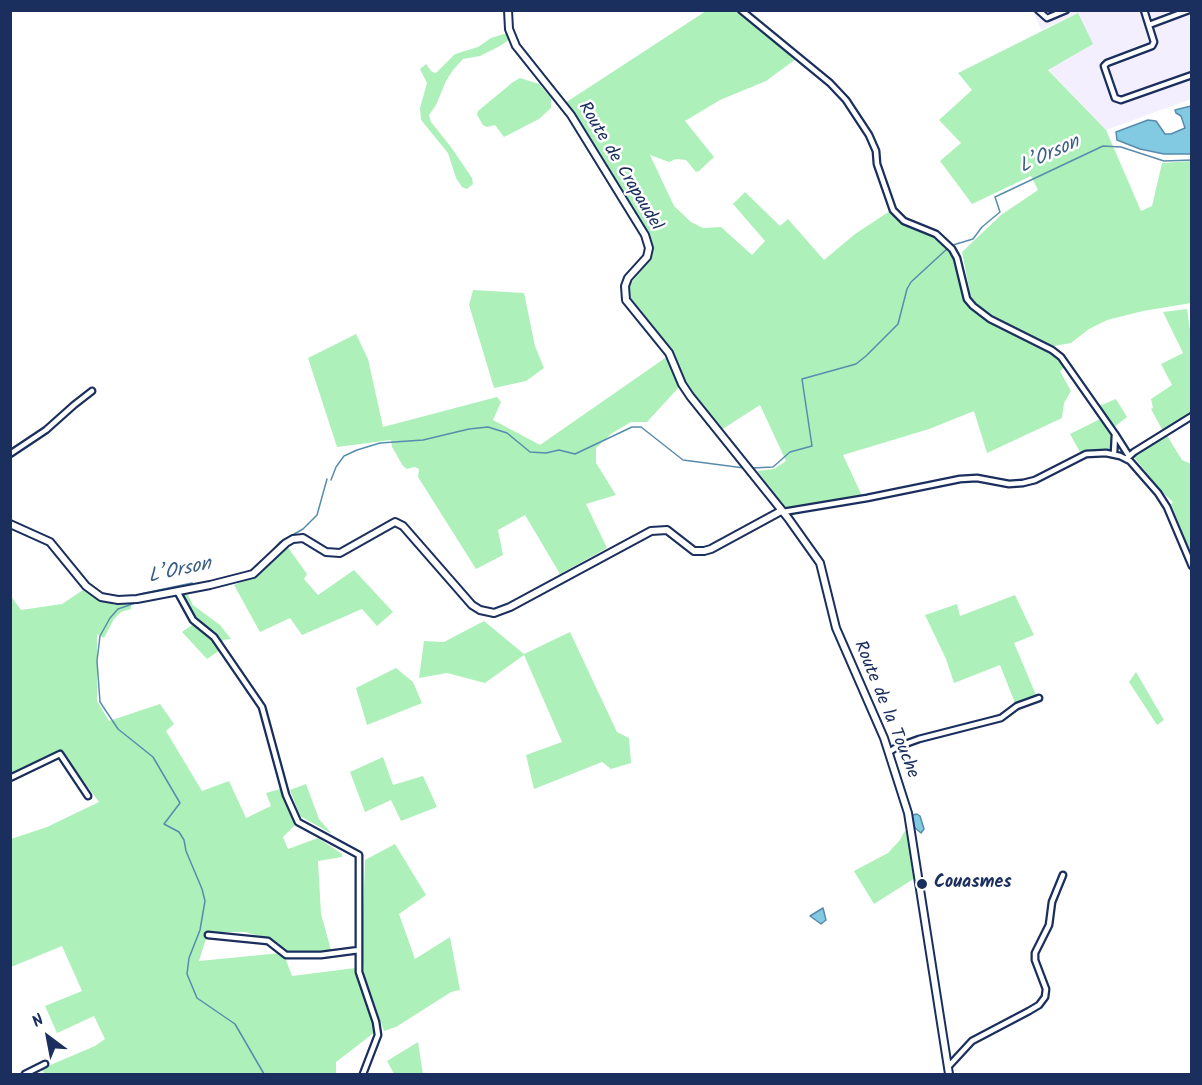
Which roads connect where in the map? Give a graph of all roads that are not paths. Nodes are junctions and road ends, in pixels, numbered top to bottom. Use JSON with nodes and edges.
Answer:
{"nodes":[{"id":1,"x":508,"y":10,"type":"edge"},
{"id":2,"x":741,"y":10,"type":"edge"},
{"id":3,"x":1038,"y":10,"type":"edge"},
{"id":4,"x":1066,"y":10,"type":"edge"},
{"id":5,"x":1144,"y":10,"type":"edge"},
{"id":6,"x":1190,"y":10,"type":"edge"},
{"id":7,"x":1149,"y":25,"type":"junction"},
{"id":8,"x":1191,"y":75,"type":"edge"},
{"id":9,"x":92,"y":391,"type":"dead end"},
{"id":10,"x":1191,"y":416,"type":"edge"},
{"id":11,"x":1115,"y":434,"type":"junction"},
{"id":12,"x":10,"y":454,"type":"edge"},
{"id":13,"x":1114,"y":454,"type":"junction"},
{"id":14,"x":1127,"y":457,"type":"junction"},
{"id":15,"x":783,"y":512,"type":"junction"},
{"id":16,"x":10,"y":524,"type":"edge"},
{"id":17,"x":1191,"y":566,"type":"edge"},
{"id":18,"x":177,"y":591,"type":"junction"},
{"id":19,"x":1039,"y":698,"type":"dead end"},
{"id":20,"x":890,"y":752,"type":"junction"},
{"id":21,"x":10,"y":778,"type":"edge"},
{"id":22,"x":88,"y":796,"type":"dead end"},
{"id":23,"x":1064,"y":876,"type":"dead end"},
{"id":24,"x":208,"y":935,"type":"dead end"},
{"id":25,"x":359,"y":950,"type":"junction"},
{"id":26,"x":45,"y":1064,"type":"dead end"},
{"id":27,"x":948,"y":1067,"type":"junction"},
{"id":28,"x":25,"y":1074,"type":"edge"},
{"id":29,"x":363,"y":1074,"type":"edge"},
{"id":30,"x":949,"y":1074,"type":"edge"}],
"edges":[{"from":1,"to":15,"type":"street","name":"Route de Crapaudel"},
{"from":2,"to":11,"type":"street"},
{"from":3,"to":4,"type":"street"},
{"from":5,"to":7,"type":"street"},
{"from":6,"to":7,"type":"street"},
{"from":7,"to":8,"type":"street"},
{"from":9,"to":12,"type":"street"},
{"from":10,"to":14,"type":"street"},
{"from":11,"to":13,"type":"street"},
{"from":11,"to":14,"type":"street"},
{"from":13,"to":14,"type":"street"},
{"from":13,"to":15,"type":"street"},
{"from":14,"to":17,"type":"street"},
{"from":15,"to":18,"type":"street"},
{"from":15,"to":20,"type":"street","name":"Route de la Touche"},
{"from":16,"to":18,"type":"street"},
{"from":18,"to":25,"type":"street"},
{"from":19,"to":20,"type":"street"},
{"from":20,"to":27,"type":"street","name":"Route de la Touche"},
{"from":21,"to":22,"type":"street"},
{"from":23,"to":27,"type":"street"},
{"from":24,"to":25,"type":"street"},
{"from":25,"to":29,"type":"street"},
{"from":26,"to":28,"type":"street"},
{"from":27,"to":30,"type":"street","name":"Route de la Touche"}]}
